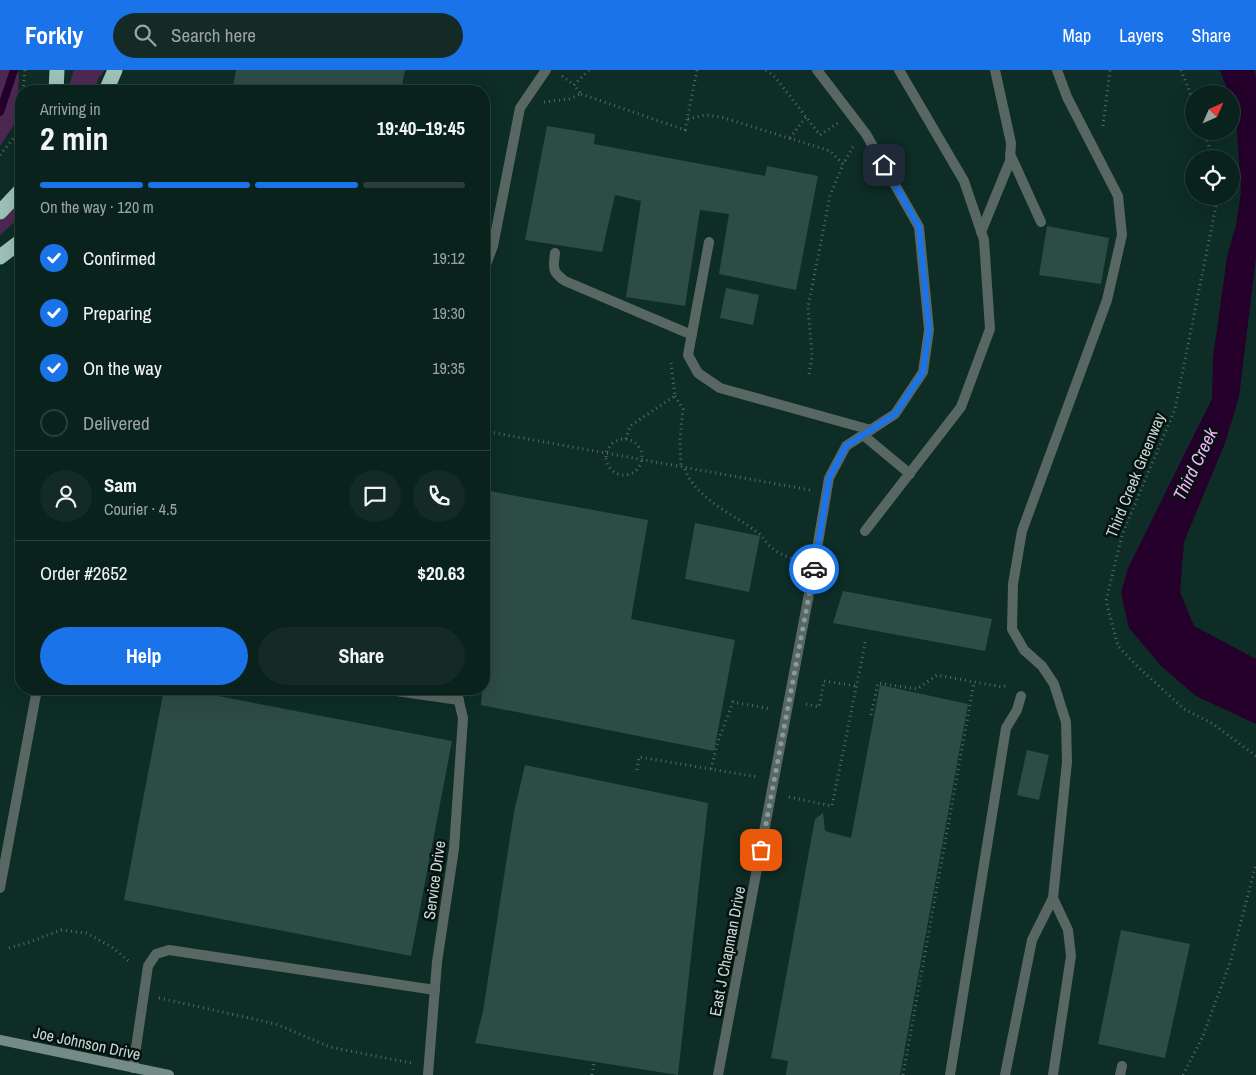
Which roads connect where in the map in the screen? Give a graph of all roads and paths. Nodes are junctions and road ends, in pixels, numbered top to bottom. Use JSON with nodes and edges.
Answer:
{"nodes":[{"id":1,"x":25,"y":70,"type":"edge"},
{"id":2,"x":57,"y":70,"type":"edge"},
{"id":3,"x":115,"y":70,"type":"edge"},
{"id":4,"x":589,"y":70,"type":"edge"},
{"id":5,"x":697,"y":70,"type":"edge"},
{"id":6,"x":766,"y":70,"type":"edge"},
{"id":7,"x":817,"y":70,"type":"edge"},
{"id":8,"x":899,"y":70,"type":"edge"},
{"id":9,"x":995,"y":70,"type":"edge"},
{"id":10,"x":1057,"y":70,"type":"edge"},
{"id":11,"x":1110,"y":70,"type":"edge"},
{"id":12,"x":1181,"y":70,"type":"edge"},
{"id":13,"x":551,"y":71,"type":"edge"},
{"id":14,"x":24,"y":85,"type":"edge"},
{"id":15,"x":56,"y":85,"type":"edge"},
{"id":16,"x":109,"y":85,"type":"edge"},
{"id":17,"x":1187,"y":85,"type":"edge"},
{"id":18,"x":574,"y":86,"type":"junction"},
{"id":19,"x":581,"y":94,"type":"junction"},
{"id":20,"x":543,"y":95,"type":"dead end"},
{"id":21,"x":806,"y":117,"type":"junction"},
{"id":22,"x":688,"y":119,"type":"junction"},
{"id":23,"x":840,"y":125,"type":"dead end"},
{"id":24,"x":15,"y":136,"type":"edge"},
{"id":25,"x":789,"y":138,"type":"junction"},
{"id":26,"x":854,"y":146,"type":"dead end"},
{"id":27,"x":1010,"y":154,"type":"junction"},
{"id":28,"x":0,"y":155,"type":"edge"},
{"id":29,"x":1098,"y":158,"type":"junction"},
{"id":30,"x":844,"y":164,"type":"junction"},
{"id":31,"x":15,"y":196,"type":"edge"},
{"id":32,"x":1216,"y":205,"type":"edge"},
{"id":33,"x":0,"y":212,"type":"edge"},
{"id":34,"x":1041,"y":222,"type":"dead end"},
{"id":35,"x":982,"y":232,"type":"junction"},
{"id":36,"x":709,"y":242,"type":"dead end"},
{"id":37,"x":15,"y":246,"type":"edge"},
{"id":38,"x":490,"y":254,"type":"edge"},
{"id":39,"x":555,"y":254,"type":"dead end"},
{"id":40,"x":0,"y":257,"type":"edge"},
{"id":41,"x":692,"y":335,"type":"junction"},
{"id":42,"x":672,"y":360,"type":"dead end"},
{"id":43,"x":809,"y":374,"type":"dead end"},
{"id":44,"x":675,"y":396,"type":"junction"},
{"id":45,"x":490,"y":432,"type":"edge"},
{"id":46,"x":867,"y":433,"type":"junction"},
{"id":47,"x":626,"y":440,"type":"junction"},
{"id":48,"x":606,"y":454,"type":"junction"},
{"id":49,"x":642,"y":461,"type":"junction"},
{"id":50,"x":683,"y":468,"type":"junction"},
{"id":51,"x":910,"y":474,"type":"junction"},
{"id":52,"x":827,"y":493,"type":"junction"},
{"id":53,"x":865,"y":531,"type":"dead end"},
{"id":54,"x":798,"y":560,"type":"dead end"},
{"id":55,"x":866,"y":639,"type":"dead end"},
{"id":56,"x":974,"y":682,"type":"junction"},
{"id":57,"x":856,"y":686,"type":"junction"},
{"id":58,"x":36,"y":695,"type":"edge"},
{"id":59,"x":424,"y":695,"type":"edge"},
{"id":60,"x":458,"y":695,"type":"edge"},
{"id":61,"x":1021,"y":696,"type":"joint"},
{"id":62,"x":459,"y":700,"type":"junction"},
{"id":63,"x":788,"y":700,"type":"junction"},
{"id":64,"x":771,"y":709,"type":"dead end"},
{"id":65,"x":871,"y":716,"type":"dead end"},
{"id":66,"x":1256,"y":756,"type":"edge"},
{"id":67,"x":711,"y":769,"type":"junction"},
{"id":68,"x":636,"y":770,"type":"dead end"},
{"id":69,"x":774,"y":780,"type":"junction"},
{"id":70,"x":797,"y":799,"type":"dead end"},
{"id":71,"x":1256,"y":864,"type":"edge"},
{"id":72,"x":0,"y":888,"type":"edge"},
{"id":73,"x":1053,"y":898,"type":"junction"},
{"id":74,"x":9,"y":948,"type":"dead end"},
{"id":75,"x":147,"y":977,"type":"junction"},
{"id":76,"x":435,"y":990,"type":"junction"},
{"id":77,"x":0,"y":1040,"type":"edge"},
{"id":78,"x":594,"y":1062,"type":"dead end"},
{"id":79,"x":133,"y":1068,"type":"junction"},
{"id":80,"x":429,"y":1071,"type":"edge"},
{"id":81,"x":168,"y":1075,"type":"edge"},
{"id":82,"x":592,"y":1075,"type":"edge"},
{"id":83,"x":718,"y":1075,"type":"edge"},
{"id":84,"x":902,"y":1075,"type":"edge"},
{"id":85,"x":950,"y":1075,"type":"edge"},
{"id":86,"x":1005,"y":1075,"type":"edge"},
{"id":87,"x":1053,"y":1075,"type":"edge"},
{"id":88,"x":1183,"y":1075,"type":"edge"}],
"edges":[{"from":1,"to":14,"type":"path"},
{"from":2,"to":15,"type":"highway"},
{"from":3,"to":16,"type":"highway"},
{"from":4,"to":18,"type":"path"},
{"from":5,"to":22,"type":"path"},
{"from":6,"to":21,"type":"path"},
{"from":7,"to":46,"type":"street"},
{"from":8,"to":35,"type":"street"},
{"from":9,"to":27,"type":"street"},
{"from":10,"to":29,"type":"street"},
{"from":11,"to":29,"type":"path"},
{"from":12,"to":17,"type":"path"},
{"from":13,"to":18,"type":"path"},
{"from":13,"to":38,"type":"street"},
{"from":18,"to":19,"type":"path"},
{"from":19,"to":20,"type":"path"},
{"from":19,"to":22,"type":"path"},
{"from":21,"to":23,"type":"path"},
{"from":21,"to":25,"type":"path"},
{"from":22,"to":25,"type":"path"},
{"from":24,"to":28,"type":"path"},
{"from":25,"to":30,"type":"path"},
{"from":26,"to":30,"type":"path"},
{"from":27,"to":34,"type":"street"},
{"from":27,"to":35,"type":"street"},
{"from":29,"to":73,"type":"street"},
{"from":30,"to":43,"type":"path"},
{"from":31,"to":33,"type":"highway"},
{"from":32,"to":66,"type":"path","name":"Third Creek Greenway"},
{"from":35,"to":51,"type":"street"},
{"from":36,"to":41,"type":"street"},
{"from":37,"to":40,"type":"highway"},
{"from":39,"to":41,"type":"street"},
{"from":41,"to":46,"type":"street"},
{"from":42,"to":44,"type":"path"},
{"from":44,"to":47,"type":"path"},
{"from":44,"to":50,"type":"path"},
{"from":45,"to":48,"type":"path"},
{"from":46,"to":51,"type":"street"},
{"from":46,"to":52,"type":"street","name":"East J Chapman Drive"},
{"from":47,"to":48,"type":"path"},
{"from":47,"to":49,"type":"path"},
{"from":48,"to":49,"type":"path"},
{"from":48,"to":49,"type":"path"},
{"from":49,"to":50,"type":"path"},
{"from":50,"to":52,"type":"path"},
{"from":50,"to":54,"type":"path"},
{"from":51,"to":53,"type":"street"},
{"from":52,"to":63,"type":"street","name":"East J Chapman Drive"},
{"from":55,"to":57,"type":"path"},
{"from":56,"to":61,"type":"path"},
{"from":56,"to":65,"type":"path"},
{"from":56,"to":84,"type":"path"},
{"from":57,"to":63,"type":"path"},
{"from":57,"to":70,"type":"path"},
{"from":58,"to":72,"type":"street"},
{"from":59,"to":62,"type":"street"},
{"from":60,"to":62,"type":"street","name":"Service Drive"},
{"from":61,"to":85,"type":"street"},
{"from":62,"to":76,"type":"street","name":"Service Drive"},
{"from":63,"to":69,"type":"street","name":"East J Chapman Drive"},
{"from":64,"to":67,"type":"path"},
{"from":67,"to":68,"type":"path"},
{"from":67,"to":69,"type":"path"},
{"from":69,"to":83,"type":"street","name":"East J Chapman Drive"},
{"from":71,"to":88,"type":"path"},
{"from":73,"to":86,"type":"street"},
{"from":73,"to":87,"type":"street"},
{"from":74,"to":75,"type":"path"},
{"from":75,"to":76,"type":"street"},
{"from":75,"to":79,"type":"street"},
{"from":75,"to":80,"type":"path"},
{"from":76,"to":80,"type":"street","name":"Service Drive"},
{"from":77,"to":79,"type":"street","name":"Joe Johnson Drive"},
{"from":78,"to":82,"type":"path"},
{"from":79,"to":81,"type":"street","name":"Joe Johnson Drive"}]}
